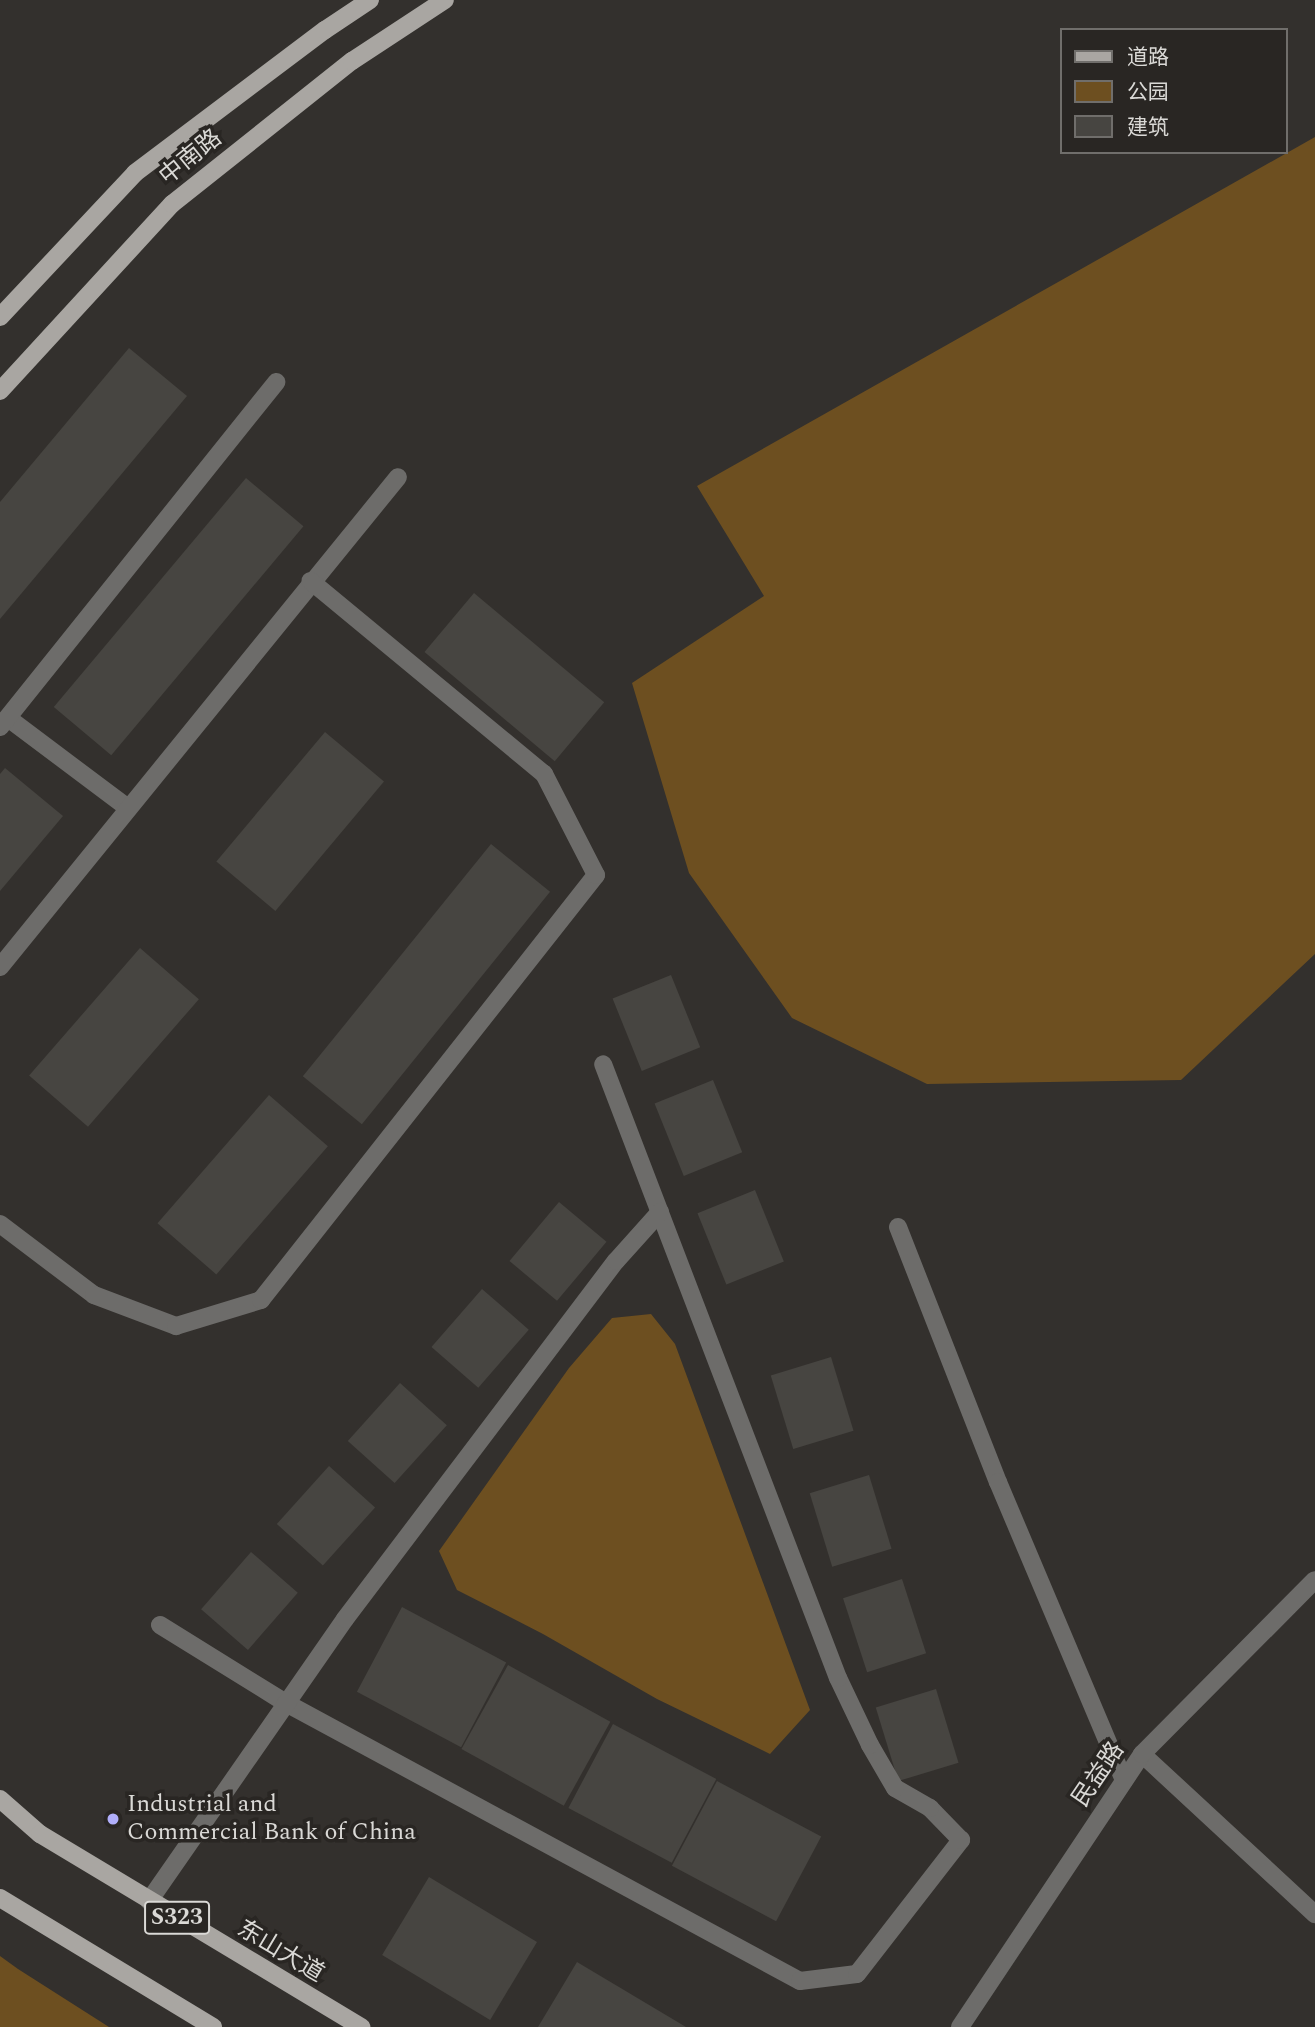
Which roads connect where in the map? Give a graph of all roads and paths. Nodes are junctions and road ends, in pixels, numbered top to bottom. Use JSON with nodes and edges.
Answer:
{"nodes":[{"id":1,"x":370,"y":0,"type":"edge"},
{"id":2,"x":445,"y":0,"type":"edge"},
{"id":3,"x":0,"y":317,"type":"edge"},
{"id":4,"x":276,"y":382,"type":"dead end"},
{"id":5,"x":0,"y":391,"type":"edge"},
{"id":6,"x":398,"y":477,"type":"dead end"},
{"id":7,"x":311,"y":581,"type":"junction"},
{"id":8,"x":4,"y":722,"type":"edge"},
{"id":9,"x":128,"y":808,"type":"junction"},
{"id":10,"x":0,"y":967,"type":"edge"},
{"id":11,"x":603,"y":1064,"type":"dead end"},
{"id":12,"x":660,"y":1212,"type":"junction"},
{"id":13,"x":0,"y":1224,"type":"edge"},
{"id":14,"x":898,"y":1227,"type":"dead end"},
{"id":15,"x":1315,"y":1580,"type":"edge"},
{"id":16,"x":160,"y":1625,"type":"dead end"},
{"id":17,"x":286,"y":1703,"type":"junction"},
{"id":18,"x":1142,"y":1754,"type":"junction"},
{"id":19,"x":1124,"y":1781,"type":"junction"},
{"id":20,"x":0,"y":1799,"type":"edge"},
{"id":21,"x":0,"y":1898,"type":"edge"},
{"id":22,"x":149,"y":1901,"type":"junction"},
{"id":23,"x":1315,"y":1914,"type":"edge"},
{"id":24,"x":213,"y":2027,"type":"edge"},
{"id":25,"x":361,"y":2027,"type":"edge"},
{"id":26,"x":960,"y":2027,"type":"edge"}],
"edges":[{"from":1,"to":3,"type":"main road","name":"中南路"},
{"from":2,"to":5,"type":"main road","name":"中南路"},
{"from":4,"to":8,"type":"street"},
{"from":6,"to":7,"type":"street"},
{"from":7,"to":9,"type":"street"},
{"from":7,"to":13,"type":"street"},
{"from":8,"to":9,"type":"street"},
{"from":9,"to":10,"type":"street"},
{"from":11,"to":12,"type":"street"},
{"from":12,"to":17,"type":"street"},
{"from":12,"to":17,"type":"street"},
{"from":14,"to":19,"type":"street"},
{"from":15,"to":18,"type":"street","name":"民益路"},
{"from":16,"to":17,"type":"street"},
{"from":17,"to":22,"type":"street"},
{"from":18,"to":19,"type":"street","name":"民益路"},
{"from":18,"to":23,"type":"street"},
{"from":19,"to":26,"type":"street","name":"民益路"},
{"from":20,"to":22,"type":"main road","name":"东山大道","number":"S323"},
{"from":21,"to":24,"type":"main road"},
{"from":22,"to":25,"type":"main road","name":"东山大道","number":"S323"}]}
